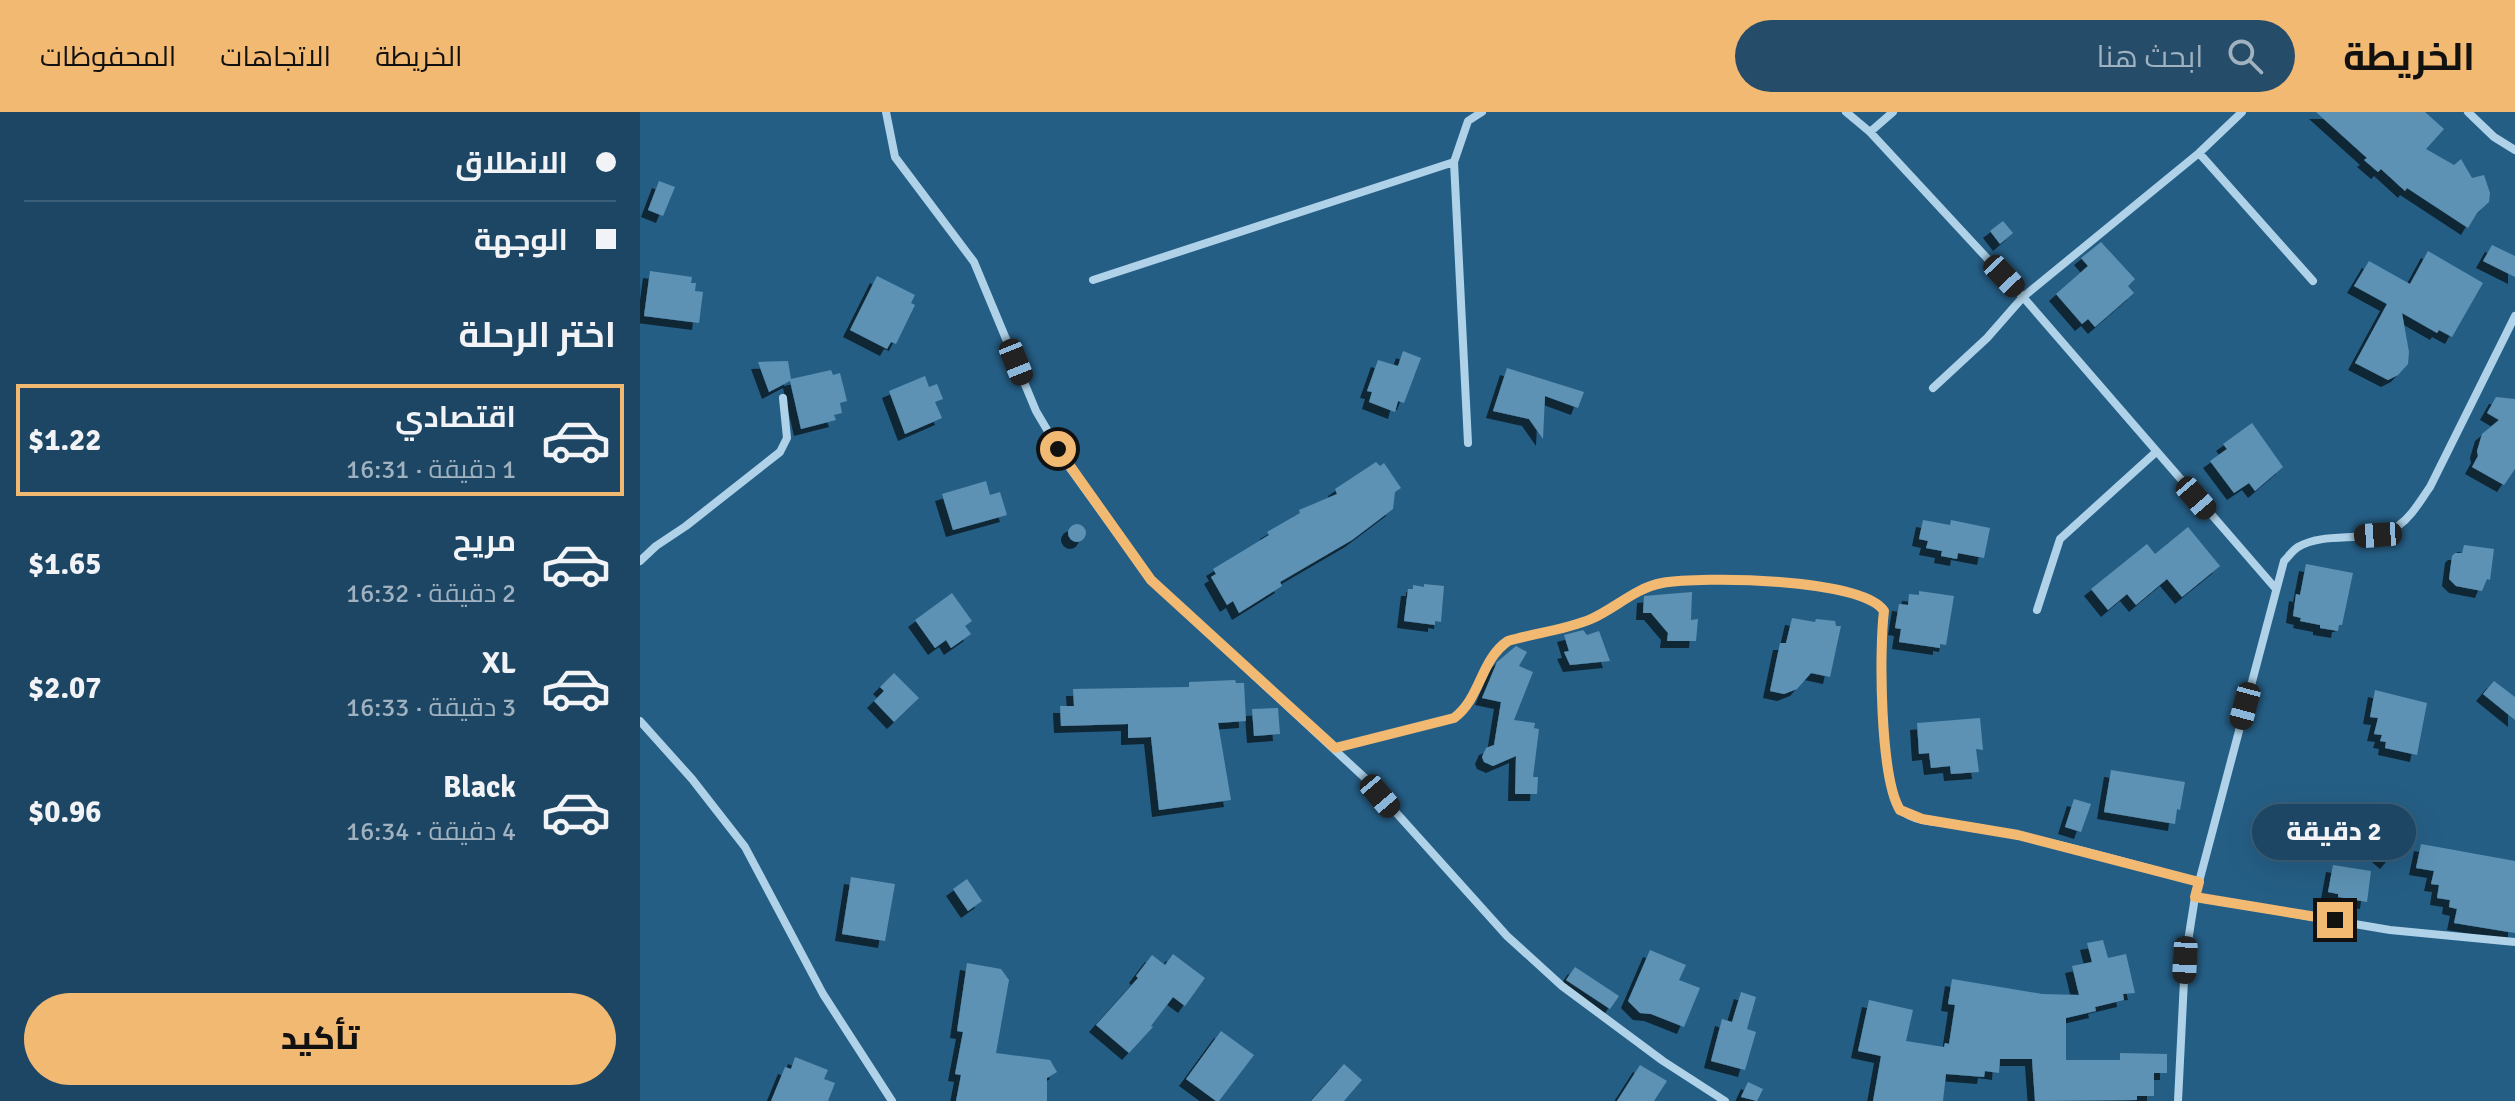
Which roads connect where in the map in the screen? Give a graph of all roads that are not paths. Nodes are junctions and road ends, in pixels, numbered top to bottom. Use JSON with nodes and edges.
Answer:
{"nodes":[{"id":1,"x":886,"y":112,"type":"edge"},
{"id":2,"x":1482,"y":112,"type":"edge"},
{"id":3,"x":1846,"y":112,"type":"edge"},
{"id":4,"x":1893,"y":112,"type":"edge"},
{"id":5,"x":2242,"y":112,"type":"edge"},
{"id":6,"x":2468,"y":112,"type":"edge"},
{"id":7,"x":1870,"y":132,"type":"junction"},
{"id":8,"x":2515,"y":150,"type":"edge"},
{"id":9,"x":2199,"y":153,"type":"junction"},
{"id":10,"x":1454,"y":162,"type":"junction"},
{"id":11,"x":1093,"y":280,"type":"dead end"},
{"id":12,"x":2313,"y":281,"type":"dead end"},
{"id":13,"x":2023,"y":297,"type":"junction"},
{"id":14,"x":2515,"y":316,"type":"edge"},
{"id":15,"x":1933,"y":388,"type":"dead end"},
{"id":16,"x":783,"y":398,"type":"dead end"},
{"id":17,"x":1468,"y":443,"type":"dead end"},
{"id":18,"x":2156,"y":452,"type":"junction"},
{"id":19,"x":640,"y":561,"type":"edge"},
{"id":20,"x":2276,"y":589,"type":"junction"},
{"id":21,"x":2037,"y":610,"type":"dead end"},
{"id":22,"x":640,"y":721,"type":"edge"},
{"id":23,"x":1335,"y":748,"type":"junction"},
{"id":24,"x":2199,"y":882,"type":"junction"},
{"id":25,"x":2195,"y":897,"type":"junction"},
{"id":26,"x":2515,"y":942,"type":"edge"},
{"id":27,"x":892,"y":1101,"type":"edge"},
{"id":28,"x":1725,"y":1101,"type":"edge"},
{"id":29,"x":2178,"y":1101,"type":"edge"}],
"edges":[{"from":1,"to":23,"type":"street"},
{"from":2,"to":10,"type":"street"},
{"from":3,"to":7,"type":"street"},
{"from":4,"to":7,"type":"street"},
{"from":5,"to":9,"type":"street"},
{"from":6,"to":8,"type":"street"},
{"from":7,"to":13,"type":"street"},
{"from":9,"to":12,"type":"street"},
{"from":9,"to":13,"type":"street"},
{"from":10,"to":11,"type":"street"},
{"from":10,"to":17,"type":"street"},
{"from":13,"to":15,"type":"street"},
{"from":13,"to":18,"type":"street"},
{"from":14,"to":20,"type":"street"},
{"from":16,"to":19,"type":"street"},
{"from":18,"to":20,"type":"street"},
{"from":18,"to":21,"type":"street"},
{"from":20,"to":24,"type":"street"},
{"from":22,"to":27,"type":"street"},
{"from":23,"to":24,"type":"street"},
{"from":23,"to":28,"type":"street"},
{"from":24,"to":25,"type":"street"},
{"from":25,"to":26,"type":"street"},
{"from":25,"to":29,"type":"street"}]}
